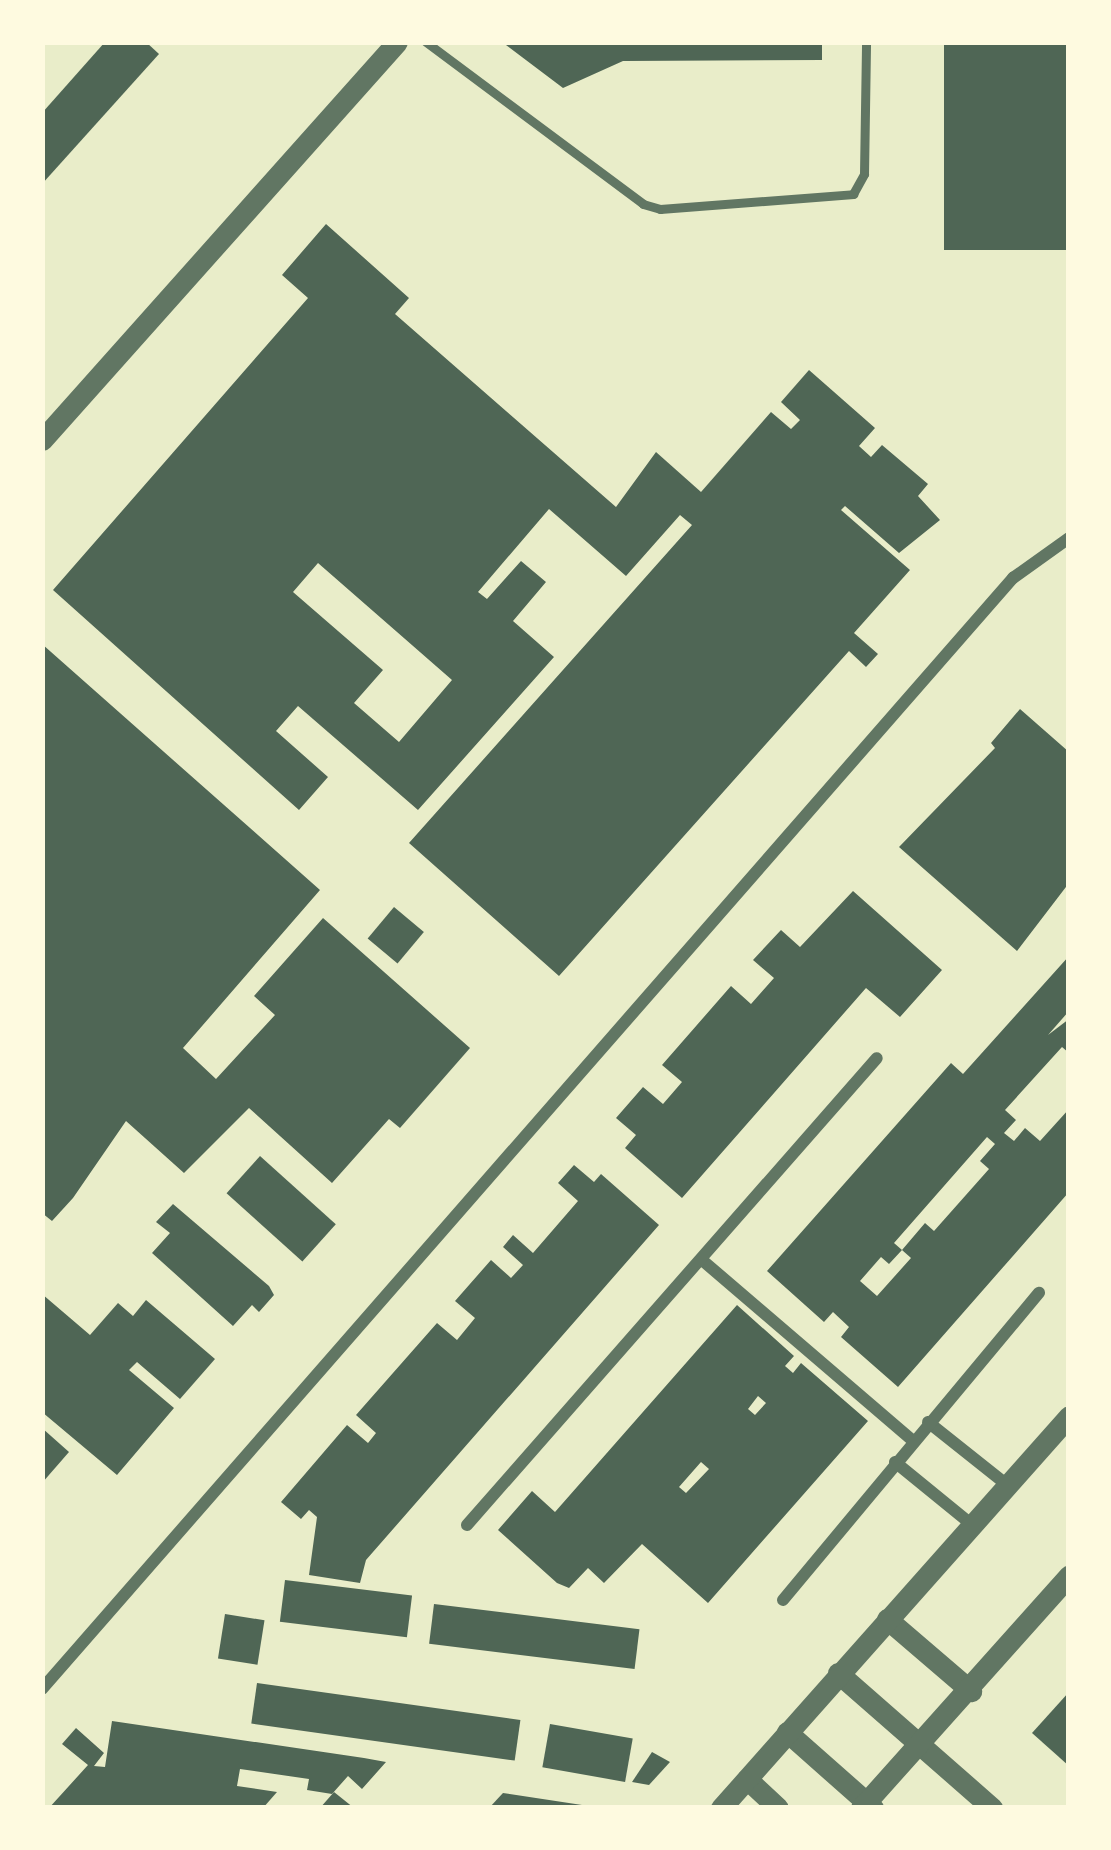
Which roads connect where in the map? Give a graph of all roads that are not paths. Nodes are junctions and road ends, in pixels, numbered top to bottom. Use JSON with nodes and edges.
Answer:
{"nodes":[{"id":1,"x":397,"y":42,"type":"edge"},
{"id":2,"x":426,"y":42,"type":"edge"},
{"id":3,"x":866,"y":42,"type":"edge"},
{"id":4,"x":42,"y":440,"type":"edge"},
{"id":5,"x":1069,"y":538,"type":"edge"},
{"id":6,"x":877,"y":1058,"type":"dead end"},
{"id":7,"x":703,"y":1260,"type":"junction"},
{"id":8,"x":1039,"y":1293,"type":"dead end"},
{"id":9,"x":1069,"y":1416,"type":"edge"},
{"id":10,"x":928,"y":1422,"type":"junction"},
{"id":11,"x":912,"y":1440,"type":"junction"},
{"id":12,"x":895,"y":1462,"type":"junction"},
{"id":13,"x":1006,"y":1484,"type":"junction"},
{"id":14,"x":971,"y":1524,"type":"junction"},
{"id":15,"x":467,"y":1525,"type":"dead end"},
{"id":16,"x":1069,"y":1575,"type":"edge"},
{"id":17,"x":783,"y":1600,"type":"dead end"},
{"id":18,"x":887,"y":1619,"type":"junction"},
{"id":19,"x":838,"y":1673,"type":"junction"},
{"id":20,"x":42,"y":1689,"type":"edge"},
{"id":21,"x":971,"y":1691,"type":"junction"},
{"id":22,"x":787,"y":1732,"type":"junction"},
{"id":23,"x":922,"y":1747,"type":"junction"},
{"id":24,"x":747,"y":1779,"type":"junction"},
{"id":25,"x":867,"y":1806,"type":"edge"},
{"id":26,"x":721,"y":1808,"type":"edge"},
{"id":27,"x":778,"y":1808,"type":"edge"},
{"id":28,"x":992,"y":1808,"type":"edge"}],
"edges":[{"from":1,"to":4,"type":"street"},
{"from":2,"to":3,"type":"lane"},
{"from":5,"to":20,"type":"street"},
{"from":6,"to":7,"type":"street"},
{"from":7,"to":11,"type":"street"},
{"from":7,"to":15,"type":"street"},
{"from":8,"to":10,"type":"street"},
{"from":9,"to":13,"type":"street"},
{"from":10,"to":11,"type":"street"},
{"from":10,"to":13,"type":"street"},
{"from":11,"to":12,"type":"street"},
{"from":12,"to":14,"type":"street"},
{"from":12,"to":17,"type":"street"},
{"from":13,"to":14,"type":"street"},
{"from":14,"to":18,"type":"street"},
{"from":16,"to":21,"type":"street"},
{"from":18,"to":19,"type":"street"},
{"from":18,"to":21,"type":"street"},
{"from":19,"to":22,"type":"street"},
{"from":19,"to":23,"type":"street"},
{"from":21,"to":23,"type":"street"},
{"from":22,"to":24,"type":"street"},
{"from":22,"to":25,"type":"street"},
{"from":23,"to":25,"type":"street"},
{"from":23,"to":28,"type":"street"},
{"from":24,"to":26,"type":"street"},
{"from":24,"to":27,"type":"street"}]}
